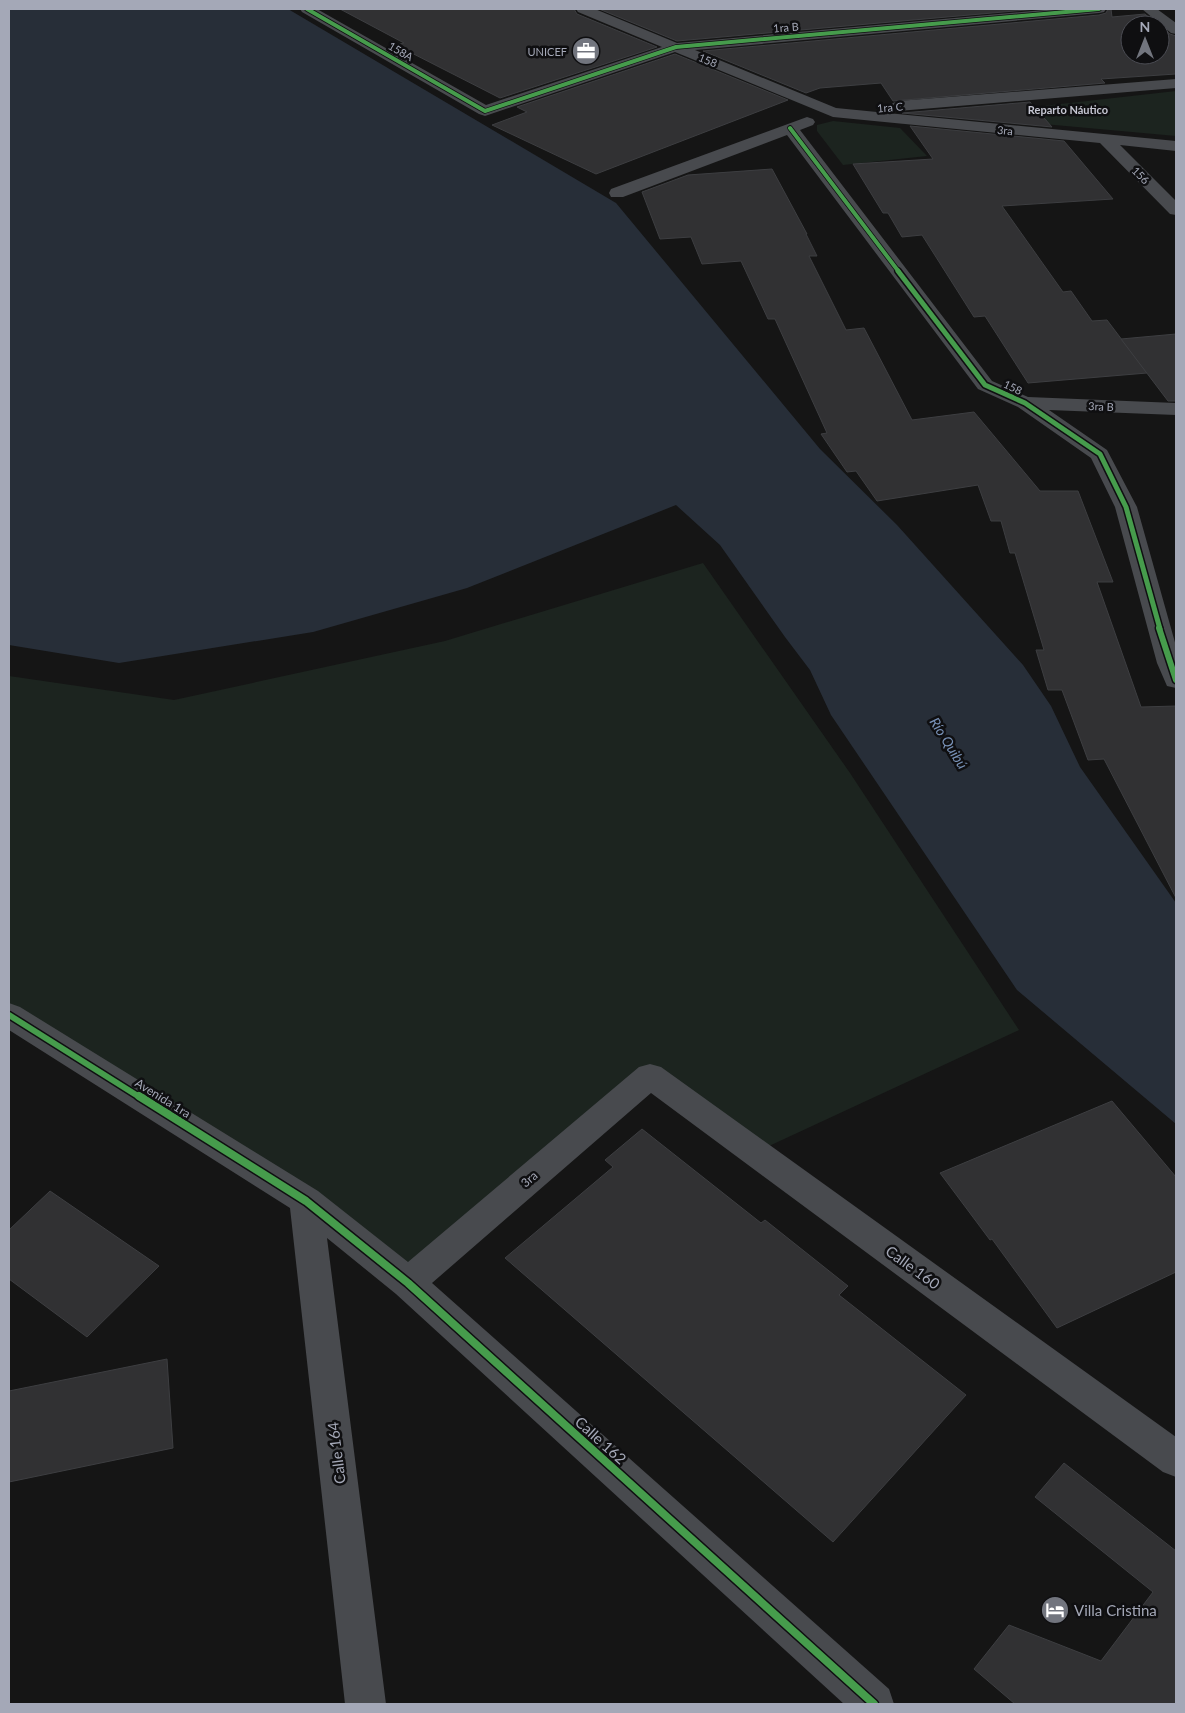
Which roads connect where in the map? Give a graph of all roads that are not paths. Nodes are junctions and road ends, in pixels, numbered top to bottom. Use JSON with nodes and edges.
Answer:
{"nodes":[{"id":1,"x":307,"y":9,"type":"edge"},
{"id":2,"x":583,"y":9,"type":"edge"},
{"id":3,"x":1099,"y":9,"type":"edge"},
{"id":4,"x":1149,"y":9,"type":"edge"},
{"id":5,"x":1176,"y":30,"type":"edge"},
{"id":6,"x":676,"y":47,"type":"junction"},
{"id":7,"x":1176,"y":83,"type":"edge"},
{"id":8,"x":485,"y":112,"type":"joint"},
{"id":9,"x":833,"y":112,"type":"junction"},
{"id":10,"x":790,"y":128,"type":"junction"},
{"id":11,"x":1106,"y":140,"type":"junction"},
{"id":12,"x":1176,"y":146,"type":"edge"},
{"id":13,"x":617,"y":193,"type":"dead end"},
{"id":14,"x":1176,"y":210,"type":"edge"},
{"id":15,"x":1025,"y":404,"type":"junction"},
{"id":16,"x":1176,"y":408,"type":"edge"},
{"id":17,"x":1176,"y":680,"type":"edge"},
{"id":18,"x":9,"y":1015,"type":"edge"},
{"id":19,"x":650,"y":1076,"type":"joint"},
{"id":20,"x":306,"y":1201,"type":"junction"},
{"id":21,"x":408,"y":1283,"type":"junction"},
{"id":22,"x":1176,"y":1459,"type":"edge"},
{"id":23,"x":365,"y":1704,"type":"edge"},
{"id":24,"x":874,"y":1704,"type":"edge"}],
"edges":[{"from":1,"to":8,"type":"street","name":"158A"},
{"from":2,"to":6,"type":"street","name":"158"},
{"from":3,"to":6,"type":"street","name":"1ra B"},
{"from":4,"to":5,"type":"street"},
{"from":6,"to":8,"type":"street","name":"1ra B"},
{"from":6,"to":9,"type":"street","name":"158"},
{"from":7,"to":9,"type":"street","name":"1ra C"},
{"from":9,"to":10,"type":"street","name":"1ra C"},
{"from":9,"to":11,"type":"street","name":"3ra"},
{"from":10,"to":13,"type":"street","name":"1ra C"},
{"from":10,"to":15,"type":"street","name":"158"},
{"from":11,"to":12,"type":"street","name":"3ra"},
{"from":11,"to":14,"type":"street","name":"156"},
{"from":15,"to":16,"type":"street","name":"3ra B"},
{"from":15,"to":17,"type":"street","name":"158"},
{"from":18,"to":20,"type":"street","name":"Avenida 1ra"},
{"from":19,"to":21,"type":"street","name":"3ra"},
{"from":19,"to":22,"type":"street","name":"Calle 160"},
{"from":20,"to":21,"type":"street","name":"Calle 162"},
{"from":20,"to":23,"type":"street","name":"Calle 164"},
{"from":21,"to":24,"type":"street","name":"Calle 162"}]}
